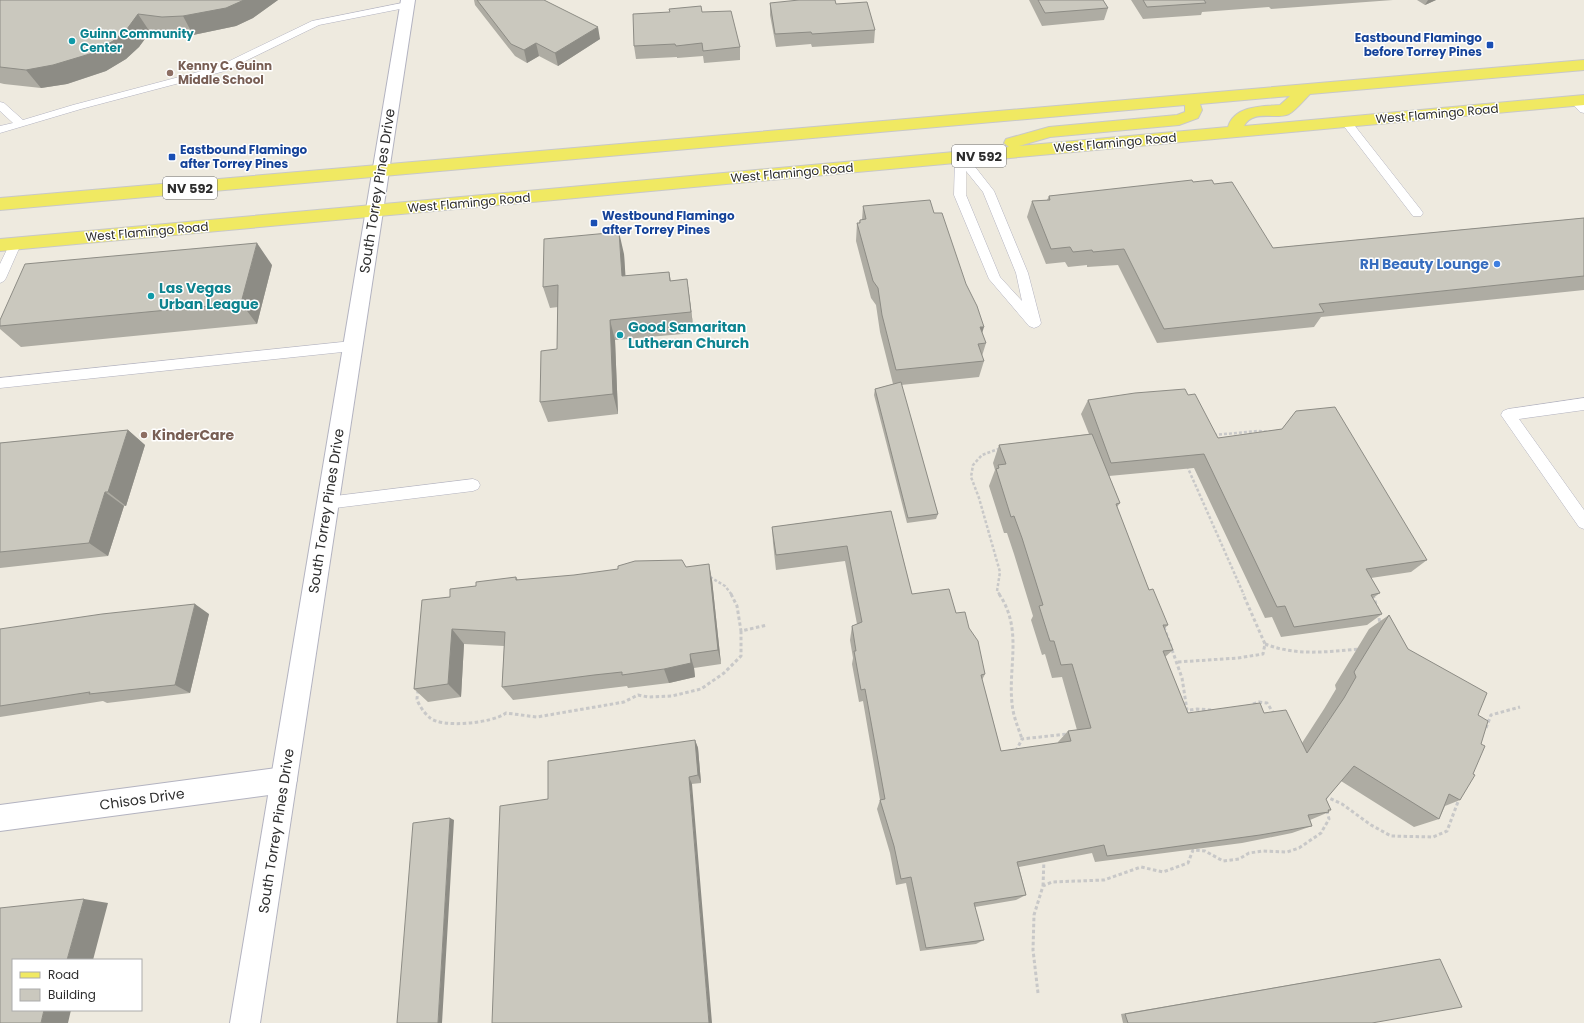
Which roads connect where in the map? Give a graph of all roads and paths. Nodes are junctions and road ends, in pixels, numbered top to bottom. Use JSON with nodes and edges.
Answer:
{"nodes":[{"id":1,"x":407,"y":3,"type":"edge"},
{"id":2,"x":1584,"y":65,"type":"edge"},
{"id":3,"x":1305,"y":90,"type":"junction"},
{"id":4,"x":1192,"y":101,"type":"junction"},
{"id":5,"x":1581,"y":104,"type":"edge"},
{"id":6,"x":0,"y":105,"type":"edge"},
{"id":7,"x":1347,"y":123,"type":"junction"},
{"id":8,"x":21,"y":124,"type":"junction"},
{"id":9,"x":0,"y":130,"type":"edge"},
{"id":10,"x":1236,"y":133,"type":"junction"},
{"id":11,"x":961,"y":157,"type":"junction"},
{"id":12,"x":380,"y":171,"type":"junction"},
{"id":13,"x":0,"y":204,"type":"edge"},
{"id":14,"x":374,"y":212,"type":"junction"},
{"id":15,"x":1417,"y":213,"type":"dead end"},
{"id":16,"x":7,"y":244,"type":"edge"},
{"id":17,"x":0,"y":278,"type":"edge"},
{"id":18,"x":352,"y":346,"type":"junction"},
{"id":19,"x":0,"y":383,"type":"edge"},
{"id":20,"x":1584,"y":404,"type":"edge"},
{"id":21,"x":1272,"y":433,"type":"edge"},
{"id":22,"x":1209,"y":434,"type":"edge"},
{"id":23,"x":1007,"y":446,"type":"edge"},
{"id":24,"x":1186,"y":465,"type":"edge"},
{"id":25,"x":473,"y":485,"type":"dead end"},
{"id":26,"x":327,"y":503,"type":"junction"},
{"id":27,"x":1584,"y":522,"type":"edge"},
{"id":28,"x":707,"y":576,"type":"edge"},
{"id":29,"x":1369,"y":588,"type":"edge"},
{"id":30,"x":767,"y":625,"type":"dead end"},
{"id":31,"x":1163,"y":626,"type":"edge"},
{"id":32,"x":1380,"y":627,"type":"edge"},
{"id":33,"x":741,"y":630,"type":"junction"},
{"id":34,"x":1266,"y":644,"type":"junction"},
{"id":35,"x":1361,"y":649,"type":"dead end"},
{"id":36,"x":1178,"y":662,"type":"junction"},
{"id":37,"x":418,"y":688,"type":"edge"},
{"id":38,"x":1248,"y":705,"type":"edge"},
{"id":39,"x":1520,"y":707,"type":"dead end"},
{"id":40,"x":1187,"y":710,"type":"junction"},
{"id":41,"x":1215,"y":710,"type":"edge"},
{"id":42,"x":1182,"y":712,"type":"edge"},
{"id":43,"x":1275,"y":715,"type":"edge"},
{"id":44,"x":1484,"y":733,"type":"edge"},
{"id":45,"x":1071,"y":735,"type":"edge"},
{"id":46,"x":1022,"y":739,"type":"junction"},
{"id":47,"x":1016,"y":756,"type":"edge"},
{"id":48,"x":284,"y":780,"type":"junction"},
{"id":49,"x":1319,"y":791,"type":"edge"},
{"id":50,"x":1460,"y":798,"type":"edge"},
{"id":51,"x":1325,"y":806,"type":"edge"},
{"id":52,"x":0,"y":818,"type":"edge"},
{"id":53,"x":1044,"y":857,"type":"edge"},
{"id":54,"x":1043,"y":886,"type":"junction"},
{"id":55,"x":1038,"y":993,"type":"dead end"},
{"id":56,"x":245,"y":1023,"type":"edge"}],
"edges":[{"from":1,"to":8,"type":"lane"},
{"from":1,"to":12,"type":"main road","name":"South Torrey Pines Drive"},
{"from":2,"to":3,"type":"main road","number":"NV 592"},
{"from":3,"to":4,"type":"main road","number":"NV 592"},
{"from":3,"to":10,"type":"main road"},
{"from":4,"to":11,"type":"main road"},
{"from":4,"to":12,"type":"main road","number":"NV 592"},
{"from":5,"to":7,"type":"main road","name":"West Flamingo Road","number":"NV 592"},
{"from":6,"to":8,"type":"lane"},
{"from":7,"to":10,"type":"main road","name":"West Flamingo Road","number":"NV 592"},
{"from":7,"to":15,"type":"lane"},
{"from":8,"to":9,"type":"lane"},
{"from":10,"to":11,"type":"main road","name":"West Flamingo Road","number":"NV 592"},
{"from":11,"to":11,"type":"lane"},
{"from":11,"to":14,"type":"main road","name":"West Flamingo Road","number":"NV 592"},
{"from":12,"to":13,"type":"main road","number":"NV 592"},
{"from":12,"to":14,"type":"main road","name":"South Torrey Pines Drive"},
{"from":14,"to":16,"type":"main road","name":"West Flamingo Road","number":"NV 592"},
{"from":14,"to":18,"type":"main road","name":"South Torrey Pines Drive"},
{"from":16,"to":17,"type":"lane"},
{"from":18,"to":19,"type":"lane"},
{"from":18,"to":26,"type":"main road","name":"South Torrey Pines Drive"},
{"from":20,"to":27,"type":"lane"},
{"from":21,"to":22,"type":"path"},
{"from":23,"to":46,"type":"path"},
{"from":24,"to":34,"type":"path"},
{"from":25,"to":26,"type":"lane"},
{"from":26,"to":48,"type":"main road","name":"South Torrey Pines Drive"},
{"from":28,"to":33,"type":"path"},
{"from":29,"to":32,"type":"path"},
{"from":30,"to":33,"type":"path"},
{"from":31,"to":36,"type":"path"},
{"from":33,"to":37,"type":"path"},
{"from":34,"to":35,"type":"path"},
{"from":34,"to":36,"type":"path"},
{"from":36,"to":40,"type":"path"},
{"from":38,"to":43,"type":"path"},
{"from":39,"to":44,"type":"path"},
{"from":40,"to":41,"type":"path"},
{"from":40,"to":42,"type":"path"},
{"from":45,"to":46,"type":"path"},
{"from":46,"to":47,"type":"path"},
{"from":48,"to":52,"type":"main road","name":"Chisos Drive"},
{"from":48,"to":56,"type":"main road","name":"South Torrey Pines Drive"},
{"from":49,"to":50,"type":"path"},
{"from":51,"to":54,"type":"path"},
{"from":53,"to":54,"type":"path"},
{"from":54,"to":55,"type":"path"}]}
